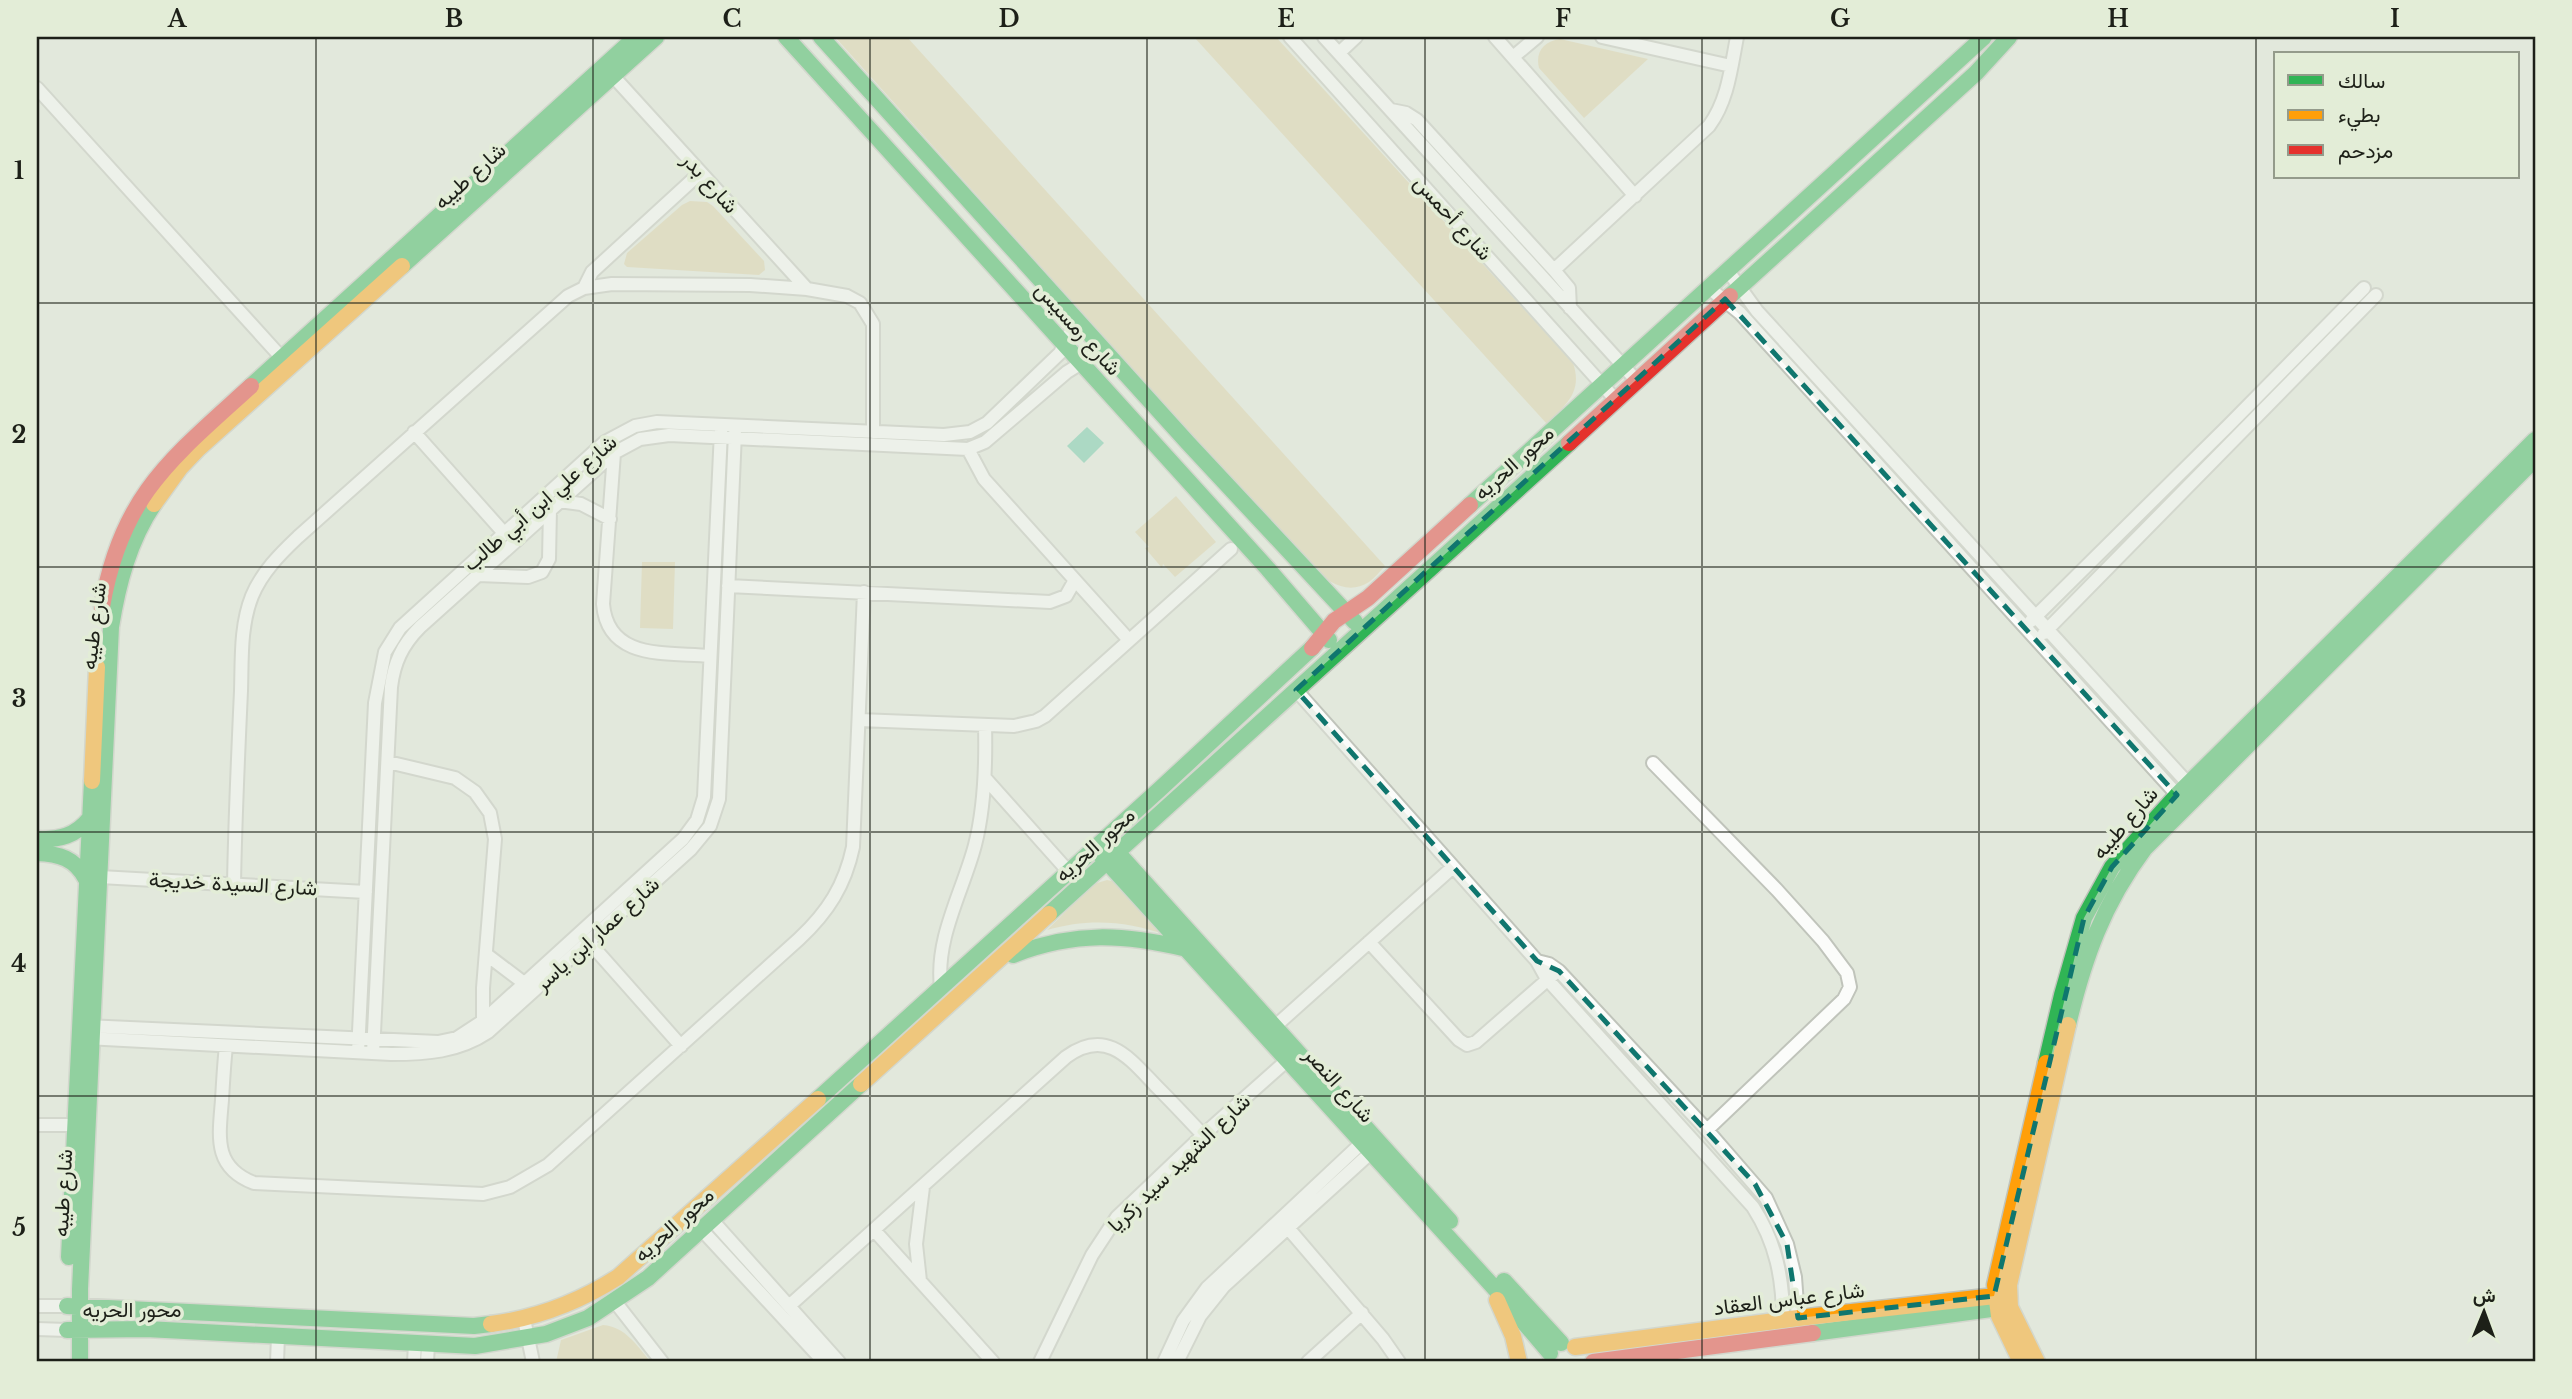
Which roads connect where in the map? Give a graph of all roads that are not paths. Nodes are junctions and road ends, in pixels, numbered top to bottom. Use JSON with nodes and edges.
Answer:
{"nodes":[{"id":1,"x":636,"y":37,"type":"edge"},
{"id":2,"x":656,"y":37,"type":"edge"},
{"id":3,"x":786,"y":37,"type":"edge"},
{"id":4,"x":821,"y":37,"type":"edge"},
{"id":5,"x":1290,"y":37,"type":"edge"},
{"id":6,"x":1356,"y":37,"type":"edge"},
{"id":7,"x":1495,"y":37,"type":"edge"},
{"id":8,"x":1537,"y":37,"type":"edge"},
{"id":9,"x":1602,"y":37,"type":"edge"},
{"id":10,"x":1737,"y":37,"type":"edge"},
{"id":11,"x":1984,"y":37,"type":"edge"},
{"id":12,"x":2009,"y":37,"type":"edge"},
{"id":13,"x":1326,"y":39,"type":"edge"},
{"id":14,"x":1339,"y":53,"type":"junction"},
{"id":15,"x":1513,"y":57,"type":"junction"},
{"id":16,"x":1311,"y":59,"type":"junction"},
{"id":17,"x":1350,"y":66,"type":"junction"},
{"id":18,"x":1731,"y":66,"type":"junction"},
{"id":19,"x":613,"y":76,"type":"junction"},
{"id":20,"x":1332,"y":82,"type":"junction"},
{"id":21,"x":37,"y":88,"type":"edge"},
{"id":22,"x":1391,"y":110,"type":"junction"},
{"id":23,"x":700,"y":173,"type":"junction"},
{"id":24,"x":1635,"y":196,"type":"junction"},
{"id":25,"x":404,"y":256,"type":"junction"},
{"id":26,"x":1554,"y":270,"type":"junction"},
{"id":27,"x":1728,"y":271,"type":"junction"},
{"id":28,"x":1738,"y":287,"type":"junction"},
{"id":29,"x":1709,"y":288,"type":"junction"},
{"id":30,"x":2364,"y":288,"type":"dead end"},
{"id":31,"x":580,"y":289,"type":"junction"},
{"id":32,"x":807,"y":289,"type":"junction"},
{"id":33,"x":2376,"y":295,"type":"dead end"},
{"id":34,"x":1725,"y":299,"type":"junction"},
{"id":35,"x":583,"y":304,"type":"dead end"},
{"id":36,"x":1570,"y":308,"type":"junction"},
{"id":37,"x":1077,"y":319,"type":"junction"},
{"id":38,"x":1065,"y":345,"type":"junction"},
{"id":39,"x":1104,"y":349,"type":"junction"},
{"id":40,"x":281,"y":358,"type":"junction"},
{"id":41,"x":1081,"y":362,"type":"junction"},
{"id":42,"x":1623,"y":366,"type":"junction"},
{"id":43,"x":1636,"y":380,"type":"junction"},
{"id":44,"x":1602,"y":385,"type":"junction"},
{"id":45,"x":1615,"y":399,"type":"junction"},
{"id":46,"x":722,"y":424,"type":"junction"},
{"id":47,"x":736,"y":425,"type":"junction"},
{"id":48,"x":414,"y":432,"type":"junction"},
{"id":49,"x":873,"y":432,"type":"junction"},
{"id":50,"x":721,"y":438,"type":"junction"},
{"id":51,"x":735,"y":439,"type":"junction"},
{"id":52,"x":2535,"y":440,"type":"edge"},
{"id":53,"x":968,"y":449,"type":"junction"},
{"id":54,"x":614,"y":453,"type":"junction"},
{"id":55,"x":2535,"y":459,"type":"edge"},
{"id":56,"x":2506,"y":479,"type":"junction"},
{"id":57,"x":554,"y":505,"type":"junction"},
{"id":58,"x":610,"y":519,"type":"junction"},
{"id":59,"x":504,"y":533,"type":"junction"},
{"id":60,"x":1231,"y":549,"type":"dead end"},
{"id":61,"x":478,"y":575,"type":"junction"},
{"id":62,"x":1075,"y":580,"type":"junction"},
{"id":63,"x":728,"y":586,"type":"junction"},
{"id":64,"x":864,"y":592,"type":"junction"},
{"id":65,"x":1347,"y":613,"type":"junction"},
{"id":66,"x":2036,"y":617,"type":"junction"},
{"id":67,"x":2024,"y":627,"type":"junction"},
{"id":68,"x":1362,"y":629,"type":"junction"},
{"id":69,"x":2048,"y":629,"type":"junction"},
{"id":70,"x":1323,"y":633,"type":"junction"},
{"id":71,"x":1128,"y":639,"type":"junction"},
{"id":72,"x":2037,"y":641,"type":"junction"},
{"id":73,"x":1339,"y":652,"type":"junction"},
{"id":74,"x":710,"y":656,"type":"junction"},
{"id":75,"x":1296,"y":690,"type":"junction"},
{"id":76,"x":1261,"y":696,"type":"junction"},
{"id":77,"x":1274,"y":710,"type":"junction"},
{"id":78,"x":859,"y":720,"type":"junction"},
{"id":79,"x":985,"y":725,"type":"junction"},
{"id":80,"x":388,"y":762,"type":"junction"},
{"id":81,"x":1653,"y":763,"type":"dead end"},
{"id":82,"x":985,"y":778,"type":"junction"},
{"id":83,"x":2188,"y":795,"type":"junction"},
{"id":84,"x":90,"y":818,"type":"junction"},
{"id":85,"x":37,"y":839,"type":"edge"},
{"id":86,"x":1100,"y":844,"type":"junction"},
{"id":87,"x":37,"y":853,"type":"edge"},
{"id":88,"x":1113,"y":857,"type":"junction"},
{"id":89,"x":1453,"y":867,"type":"junction"},
{"id":90,"x":1068,"y":871,"type":"junction"},
{"id":91,"x":93,"y":878,"type":"junction"},
{"id":92,"x":234,"y":885,"type":"junction"},
{"id":93,"x":366,"y":892,"type":"junction"},
{"id":94,"x":588,"y":941,"type":"junction"},
{"id":95,"x":1369,"y":942,"type":"junction"},
{"id":96,"x":1193,"y":945,"type":"junction"},
{"id":97,"x":487,"y":955,"type":"junction"},
{"id":98,"x":1000,"y":961,"type":"junction"},
{"id":99,"x":1537,"y":961,"type":"junction"},
{"id":100,"x":1559,"y":971,"type":"junction"},
{"id":101,"x":1547,"y":979,"type":"junction"},
{"id":102,"x":524,"y":983,"type":"junction"},
{"id":103,"x":941,"y":986,"type":"junction"},
{"id":104,"x":483,"y":1021,"type":"junction"},
{"id":105,"x":1270,"y":1031,"type":"junction"},
{"id":106,"x":85,"y":1032,"type":"junction"},
{"id":107,"x":226,"y":1046,"type":"junction"},
{"id":108,"x":358,"y":1046,"type":"junction"},
{"id":109,"x":681,"y":1046,"type":"junction"},
{"id":110,"x":374,"y":1047,"type":"junction"},
{"id":111,"x":1293,"y":1056,"type":"junction"},
{"id":112,"x":37,"y":1125,"type":"edge"},
{"id":113,"x":74,"y":1125,"type":"junction"},
{"id":114,"x":1706,"y":1130,"type":"junction"},
{"id":115,"x":1203,"y":1135,"type":"junction"},
{"id":116,"x":1371,"y":1144,"type":"junction"},
{"id":117,"x":923,"y":1187,"type":"junction"},
{"id":118,"x":707,"y":1225,"type":"junction"},
{"id":119,"x":1288,"y":1228,"type":"junction"},
{"id":120,"x":874,"y":1230,"type":"junction"},
{"id":121,"x":920,"y":1281,"type":"junction"},
{"id":122,"x":1488,"y":1281,"type":"junction"},
{"id":123,"x":2002,"y":1301,"type":"junction"},
{"id":124,"x":616,"y":1303,"type":"junction"},
{"id":125,"x":37,"y":1306,"type":"edge"},
{"id":126,"x":73,"y":1306,"type":"junction"},
{"id":127,"x":789,"y":1306,"type":"junction"},
{"id":128,"x":1362,"y":1313,"type":"junction"},
{"id":129,"x":524,"y":1319,"type":"junction"},
{"id":130,"x":1790,"y":1319,"type":"junction"},
{"id":131,"x":37,"y":1329,"type":"edge"},
{"id":132,"x":73,"y":1330,"type":"junction"},
{"id":133,"x":278,"y":1336,"type":"junction"},
{"id":134,"x":528,"y":1339,"type":"junction"},
{"id":135,"x":422,"y":1344,"type":"junction"},
{"id":136,"x":1563,"y":1353,"type":"edge"},
{"id":137,"x":68,"y":1362,"type":"edge"},
{"id":138,"x":80,"y":1362,"type":"edge"},
{"id":139,"x":277,"y":1362,"type":"edge"},
{"id":140,"x":414,"y":1362,"type":"edge"},
{"id":141,"x":427,"y":1362,"type":"edge"},
{"id":142,"x":533,"y":1362,"type":"edge"},
{"id":143,"x":662,"y":1362,"type":"edge"},
{"id":144,"x":824,"y":1362,"type":"edge"},
{"id":145,"x":839,"y":1362,"type":"edge"},
{"id":146,"x":993,"y":1362,"type":"edge"},
{"id":147,"x":1040,"y":1362,"type":"edge"},
{"id":148,"x":1164,"y":1362,"type":"edge"},
{"id":149,"x":1177,"y":1362,"type":"edge"},
{"id":150,"x":1308,"y":1362,"type":"edge"},
{"id":151,"x":1399,"y":1362,"type":"edge"},
{"id":152,"x":1519,"y":1362,"type":"edge"},
{"id":153,"x":1593,"y":1362,"type":"edge"},
{"id":154,"x":2021,"y":1362,"type":"edge"},
{"id":155,"x":2037,"y":1362,"type":"edge"}],
"edges":[{"from":1,"to":25,"type":"main road","name":"شارع طيبه"},
{"from":2,"to":19,"type":"main road","name":"شارع طيبه"},
{"from":3,"to":38,"type":"main road","name":"شارع رمسيس"},
{"from":4,"to":37,"type":"main road","name":"شارع رمسيس"},
{"from":5,"to":16,"type":"street","name":"شارع أحمس"},
{"from":6,"to":14,"type":"street"},
{"from":7,"to":15,"type":"street"},
{"from":8,"to":15,"type":"street"},
{"from":9,"to":18,"type":"street"},
{"from":10,"to":18,"type":"street"},
{"from":11,"to":27,"type":"main road","name":"محور الحريه"},
{"from":12,"to":28,"type":"main road","name":"محور الحريه"},
{"from":13,"to":14,"type":"street","name":"شارع أحمس"},
{"from":13,"to":16,"type":"street"},
{"from":14,"to":17,"type":"street","name":"شارع أحمس"},
{"from":15,"to":24,"type":"street"},
{"from":16,"to":20,"type":"street","name":"شارع أحمس"},
{"from":17,"to":20,"type":"street"},
{"from":17,"to":22,"type":"street","name":"شارع أحمس"},
{"from":18,"to":24,"type":"street"},
{"from":19,"to":23,"type":"street","name":"شارع بدر"},
{"from":19,"to":25,"type":"main road","name":"شارع طيبه"},
{"from":20,"to":44,"type":"street","name":"شارع أحمس"},
{"from":21,"to":40,"type":"street"},
{"from":22,"to":26,"type":"street"},
{"from":22,"to":36,"type":"street","name":"شارع أحمس"},
{"from":23,"to":31,"type":"street"},
{"from":23,"to":32,"type":"street","name":"شارع بدر"},
{"from":24,"to":26,"type":"street"},
{"from":25,"to":40,"type":"main road","name":"شارع طيبه"},
{"from":25,"to":91,"type":"main road","name":"شارع طيبه"},
{"from":26,"to":36,"type":"street"},
{"from":27,"to":28,"type":"street"},
{"from":27,"to":29,"type":"main road","name":"محور الحريه"},
{"from":28,"to":34,"type":"main road","name":"محور الحريه"},
{"from":28,"to":66,"type":"street"},
{"from":29,"to":34,"type":"street"},
{"from":29,"to":42,"type":"main road","name":"محور الحريه"},
{"from":30,"to":66,"type":"street"},
{"from":31,"to":32,"type":"street"},
{"from":31,"to":35,"type":"street"},
{"from":31,"to":48,"type":"street"},
{"from":32,"to":49,"type":"street"},
{"from":33,"to":69,"type":"street"},
{"from":34,"to":43,"type":"main road","name":"محور الحريه"},
{"from":34,"to":67,"type":"street"},
{"from":36,"to":42,"type":"street","name":"شارع أحمس"},
{"from":37,"to":38,"type":"street","name":"شارع علي ابن أبي طالب"},
{"from":37,"to":39,"type":"main road","name":"شارع رمسيس"},
{"from":38,"to":41,"type":"main road","name":"شارع رمسيس"},
{"from":38,"to":49,"type":"street","name":"شارع علي ابن أبي طالب"},
{"from":39,"to":41,"type":"street"},
{"from":39,"to":65,"type":"main road","name":"شارع رمسيس"},
{"from":40,"to":84,"type":"main road","name":"شارع طيبه"},
{"from":41,"to":53,"type":"street"},
{"from":41,"to":70,"type":"main road","name":"شارع رمسيس"},
{"from":42,"to":43,"type":"street","name":"شارع أحمس"},
{"from":42,"to":44,"type":"main road","name":"محور الحريه"},
{"from":43,"to":45,"type":"main road","name":"محور الحريه"},
{"from":44,"to":45,"type":"street","name":"شارع أحمس"},
{"from":44,"to":65,"type":"main road","name":"محور الحريه"},
{"from":45,"to":68,"type":"main road","name":"محور الحريه"},
{"from":46,"to":47,"type":"street","name":"شارع علي ابن أبي طالب"},
{"from":46,"to":50,"type":"street","name":"شارع عمار ابن ياسر"},
{"from":46,"to":59,"type":"street","name":"شارع علي ابن أبي طالب"},
{"from":47,"to":49,"type":"street","name":"شارع علي ابن أبي طالب"},
{"from":47,"to":51,"type":"street","name":"شارع عمار ابن ياسر"},
{"from":48,"to":59,"type":"street"},
{"from":48,"to":92,"type":"street"},
{"from":50,"to":51,"type":"street","name":"شارع علي ابن أبي طالب"},
{"from":50,"to":54,"type":"street","name":"شارع علي ابن أبي طالب"},
{"from":50,"to":74,"type":"street","name":"شارع عمار ابن ياسر"},
{"from":51,"to":53,"type":"street","name":"شارع علي ابن أبي طالب"},
{"from":51,"to":63,"type":"street","name":"شارع عمار ابن ياسر"},
{"from":52,"to":56,"type":"main road","name":"شارع طيبه"},
{"from":53,"to":62,"type":"street"},
{"from":54,"to":57,"type":"street","name":"شارع علي ابن أبي طالب"},
{"from":54,"to":58,"type":"street"},
{"from":55,"to":56,"type":"main road","name":"شارع طيبه"},
{"from":56,"to":83,"type":"main road","name":"شارع طيبه"},
{"from":57,"to":58,"type":"street"},
{"from":57,"to":61,"type":"street","name":"شارع علي ابن أبي طالب"},
{"from":57,"to":61,"type":"street"},
{"from":58,"to":74,"type":"street"},
{"from":59,"to":93,"type":"street","name":"شارع علي ابن أبي طالب"},
{"from":60,"to":71,"type":"street"},
{"from":61,"to":80,"type":"street","name":"شارع علي ابن أبي طالب"},
{"from":62,"to":64,"type":"street"},
{"from":62,"to":71,"type":"street"},
{"from":63,"to":64,"type":"street"},
{"from":63,"to":94,"type":"street","name":"شارع عمار ابن ياسر"},
{"from":64,"to":78,"type":"street"},
{"from":65,"to":68,"type":"main road","name":"شارع رمسيس"},
{"from":65,"to":70,"type":"main road","name":"محور الحريه"},
{"from":66,"to":67,"type":"street"},
{"from":66,"to":69,"type":"street"},
{"from":67,"to":72,"type":"street"},
{"from":68,"to":73,"type":"main road","name":"محور الحريه"},
{"from":69,"to":72,"type":"street"},
{"from":69,"to":83,"type":"street"},
{"from":70,"to":73,"type":"main road","name":"شارع رمسيس"},
{"from":70,"to":76,"type":"main road","name":"محور الحريه"},
{"from":71,"to":79,"type":"street"},
{"from":72,"to":83,"type":"street"},
{"from":73,"to":75,"type":"main road","name":"محور الحريه"},
{"from":74,"to":102,"type":"street","name":"شارع عمار ابن ياسر"},
{"from":75,"to":77,"type":"main road","name":"محور الحريه"},
{"from":75,"to":89,"type":"street"},
{"from":76,"to":77,"type":"main road"},
{"from":76,"to":86,"type":"main road","name":"محور الحريه"},
{"from":77,"to":88,"type":"main road","name":"محور الحريه"},
{"from":78,"to":79,"type":"street"},
{"from":78,"to":109,"type":"street"},
{"from":79,"to":82,"type":"street"},
{"from":80,"to":97,"type":"street"},
{"from":80,"to":110,"type":"street","name":"شارع علي ابن أبي طالب"},
{"from":81,"to":114,"type":"street"},
{"from":82,"to":90,"type":"street"},
{"from":82,"to":103,"type":"street"},
{"from":83,"to":123,"type":"main road","name":"شارع طيبه"},
{"from":84,"to":85,"type":"main road"},
{"from":84,"to":91,"type":"main road","name":"شارع طيبه"},
{"from":86,"to":88,"type":"main road","name":"شارع النصر"},
{"from":86,"to":90,"type":"main road","name":"محور الحريه"},
{"from":87,"to":91,"type":"main road"},
{"from":88,"to":96,"type":"main road","name":"شارع النصر"},
{"from":88,"to":98,"type":"main road","name":"محور الحريه"},
{"from":89,"to":95,"type":"street"},
{"from":89,"to":99,"type":"street"},
{"from":90,"to":103,"type":"main road","name":"محور الحريه"},
{"from":91,"to":92,"type":"street","name":"شارع السيدة خديجة"},
{"from":91,"to":106,"type":"main road","name":"شارع طيبه"},
{"from":92,"to":93,"type":"street","name":"شارع السيدة خديجة"},
{"from":93,"to":108,"type":"street","name":"شارع علي ابن أبي طالب"},
{"from":94,"to":109,"type":"street"},
{"from":94,"to":110,"type":"street","name":"شارع عمار ابن ياسر"},
{"from":95,"to":101,"type":"street"},
{"from":95,"to":105,"type":"street"},
{"from":96,"to":98,"type":"main road"},
{"from":96,"to":105,"type":"main road","name":"شارع النصر"},
{"from":97,"to":102,"type":"street"},
{"from":97,"to":104,"type":"street"},
{"from":98,"to":118,"type":"main road","name":"محور الحريه"},
{"from":99,"to":100,"type":"street"},
{"from":99,"to":101,"type":"street"},
{"from":100,"to":101,"type":"street"},
{"from":100,"to":114,"type":"street"},
{"from":101,"to":130,"type":"street"},
{"from":102,"to":104,"type":"street","name":"شارع عمار ابن ياسر"},
{"from":103,"to":129,"type":"main road","name":"محور الحريه"},
{"from":104,"to":110,"type":"street","name":"شارع عمار ابن ياسر"},
{"from":105,"to":111,"type":"main road","name":"شارع النصر"},
{"from":106,"to":107,"type":"street","name":"شارع عمار ابن ياسر"},
{"from":106,"to":108,"type":"street","name":"شارع عمار ابن ياسر"},
{"from":106,"to":113,"type":"main road","name":"شارع طيبه"},
{"from":106,"to":126,"type":"main road","name":"شارع طيبه"},
{"from":107,"to":108,"type":"street","name":"شارع عمار ابن ياسر"},
{"from":107,"to":109,"type":"street"},
{"from":108,"to":110,"type":"street","name":"شارع عمار ابن ياسر"},
{"from":111,"to":115,"type":"street","name":"شارع الشهيد سيد زكريا"},
{"from":111,"to":116,"type":"main road","name":"شارع النصر"},
{"from":112,"to":113,"type":"street"},
{"from":113,"to":126,"type":"main road","name":"شارع طيبه"},
{"from":114,"to":130,"type":"street"},
{"from":115,"to":117,"type":"street"},
{"from":115,"to":147,"type":"street","name":"شارع الشهيد سيد زكريا"},
{"from":116,"to":119,"type":"street"},
{"from":116,"to":122,"type":"main road","name":"شارع النصر"},
{"from":116,"to":136,"type":"main road","name":"شارع النصر"},
{"from":116,"to":148,"type":"street"},
{"from":117,"to":120,"type":"street"},
{"from":117,"to":121,"type":"street"},
{"from":118,"to":124,"type":"main road","name":"محور الحريه"},
{"from":118,"to":127,"type":"street"},
{"from":118,"to":144,"type":"street"},
{"from":119,"to":128,"type":"street"},
{"from":119,"to":149,"type":"street"},
{"from":120,"to":121,"type":"street"},
{"from":120,"to":127,"type":"street"},
{"from":121,"to":146,"type":"street"},
{"from":122,"to":136,"type":"main road","name":"شارع النصر"},
{"from":122,"to":152,"type":"main road"},
{"from":123,"to":130,"type":"main road","name":"شارع عباس العقاد"},
{"from":123,"to":153,"type":"main road","name":"شارع عباس العقاد"},
{"from":123,"to":154,"type":"main road"},
{"from":123,"to":155,"type":"main road"},
{"from":124,"to":134,"type":"main road","name":"محور الحريه"},
{"from":124,"to":143,"type":"street"},
{"from":125,"to":126,"type":"street"},
{"from":126,"to":129,"type":"main road","name":"محور الحريه"},
{"from":126,"to":132,"type":"main road","name":"شارع طيبه"},
{"from":127,"to":145,"type":"street"},
{"from":128,"to":150,"type":"street"},
{"from":128,"to":151,"type":"street"},
{"from":129,"to":134,"type":"street"},
{"from":130,"to":136,"type":"main road","name":"شارع عباس العقاد"},
{"from":131,"to":132,"type":"street"},
{"from":132,"to":133,"type":"main road","name":"محور الحريه"},
{"from":132,"to":137,"type":"main road","name":"شارع طيبه"},
{"from":132,"to":138,"type":"main road","name":"شارع طيبه"},
{"from":133,"to":135,"type":"main road","name":"محور الحريه"},
{"from":133,"to":139,"type":"street"},
{"from":134,"to":135,"type":"main road","name":"محور الحريه"},
{"from":134,"to":142,"type":"street"},
{"from":135,"to":140,"type":"street"},
{"from":135,"to":141,"type":"street"}]}
